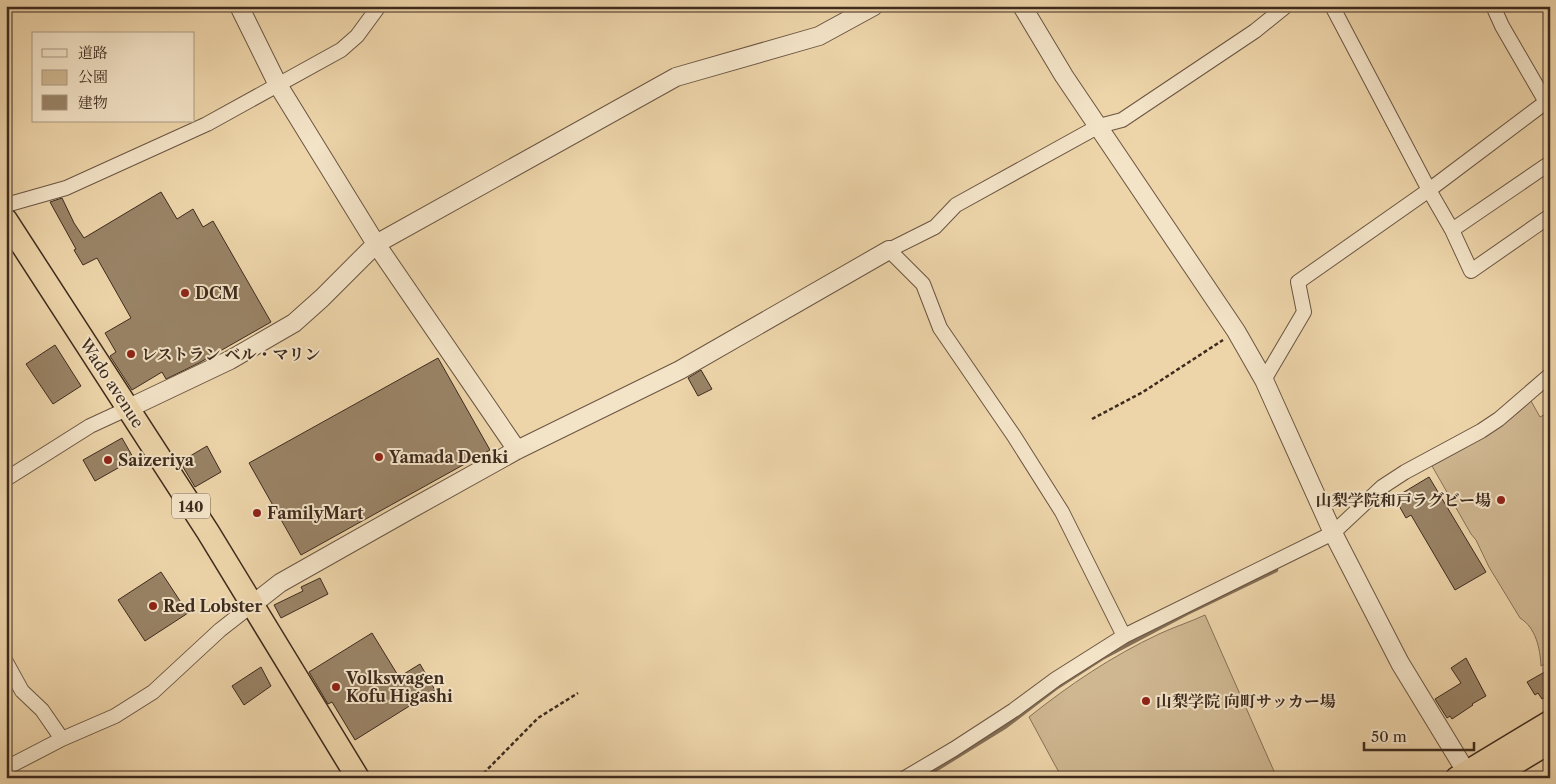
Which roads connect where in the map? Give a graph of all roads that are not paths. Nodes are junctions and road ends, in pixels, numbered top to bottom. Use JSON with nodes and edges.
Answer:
{"nodes":[{"id":1,"x":239,"y":6,"type":"edge"},
{"id":2,"x":378,"y":6,"type":"edge"},
{"id":3,"x":874,"y":6,"type":"edge"},
{"id":4,"x":1022,"y":6,"type":"edge"},
{"id":5,"x":1286,"y":6,"type":"edge"},
{"id":6,"x":1332,"y":6,"type":"edge"},
{"id":7,"x":1493,"y":6,"type":"edge"},
{"id":8,"x":278,"y":85,"type":"junction"},
{"id":9,"x":1099,"y":126,"type":"junction"},
{"id":10,"x":1550,"y":163,"type":"edge"},
{"id":11,"x":1429,"y":190,"type":"junction"},
{"id":12,"x":6,"y":205,"type":"edge"},
{"id":13,"x":1550,"y":216,"type":"edge"},
{"id":14,"x":6,"y":220,"type":"edge"},
{"id":15,"x":1452,"y":230,"type":"junction"},
{"id":16,"x":376,"y":244,"type":"junction"},
{"id":17,"x":889,"y":250,"type":"junction"},
{"id":18,"x":1550,"y":375,"type":"edge"},
{"id":19,"x":1264,"y":380,"type":"junction"},
{"id":20,"x":129,"y":408,"type":"junction"},
{"id":21,"x":517,"y":450,"type":"junction"},
{"id":22,"x":6,"y":478,"type":"edge"},
{"id":23,"x":1333,"y":533,"type":"junction"},
{"id":24,"x":252,"y":605,"type":"junction"},
{"id":25,"x":1124,"y":636,"type":"junction"},
{"id":26,"x":6,"y":662,"type":"edge"},
{"id":27,"x":1550,"y":722,"type":"edge"},
{"id":28,"x":62,"y":740,"type":"junction"},
{"id":29,"x":1550,"y":742,"type":"edge"},
{"id":30,"x":6,"y":768,"type":"edge"},
{"id":31,"x":1464,"y":776,"type":"edge"},
{"id":32,"x":358,"y":778,"type":"edge"},
{"id":33,"x":905,"y":778,"type":"edge"},
{"id":34,"x":1490,"y":778,"type":"edge"}],
"edges":[{"from":1,"to":8,"type":"street"},
{"from":2,"to":8,"type":"street"},
{"from":3,"to":16,"type":"street"},
{"from":4,"to":9,"type":"street"},
{"from":5,"to":9,"type":"street"},
{"from":6,"to":11,"type":"street"},
{"from":7,"to":11,"type":"street"},
{"from":8,"to":12,"type":"street"},
{"from":8,"to":16,"type":"street"},
{"from":9,"to":17,"type":"street"},
{"from":9,"to":19,"type":"street"},
{"from":10,"to":15,"type":"street"},
{"from":11,"to":15,"type":"street"},
{"from":11,"to":19,"type":"street"},
{"from":13,"to":15,"type":"street"},
{"from":14,"to":20,"type":"highway","name":"Wado avenue","number":"140"},
{"from":16,"to":20,"type":"street"},
{"from":16,"to":21,"type":"street"},
{"from":17,"to":21,"type":"street"},
{"from":17,"to":25,"type":"street"},
{"from":18,"to":23,"type":"street"},
{"from":19,"to":23,"type":"street"},
{"from":20,"to":22,"type":"street"},
{"from":20,"to":24,"type":"highway","name":"Wado avenue","number":"140"},
{"from":21,"to":24,"type":"street"},
{"from":23,"to":25,"type":"street"},
{"from":23,"to":31,"type":"street"},
{"from":24,"to":28,"type":"street"},
{"from":24,"to":32,"type":"highway","name":"Wado avenue","number":"140"},
{"from":25,"to":33,"type":"street"},
{"from":26,"to":28,"type":"street"},
{"from":27,"to":31,"type":"highway"},
{"from":28,"to":30,"type":"street"},
{"from":29,"to":34,"type":"highway"}]}
